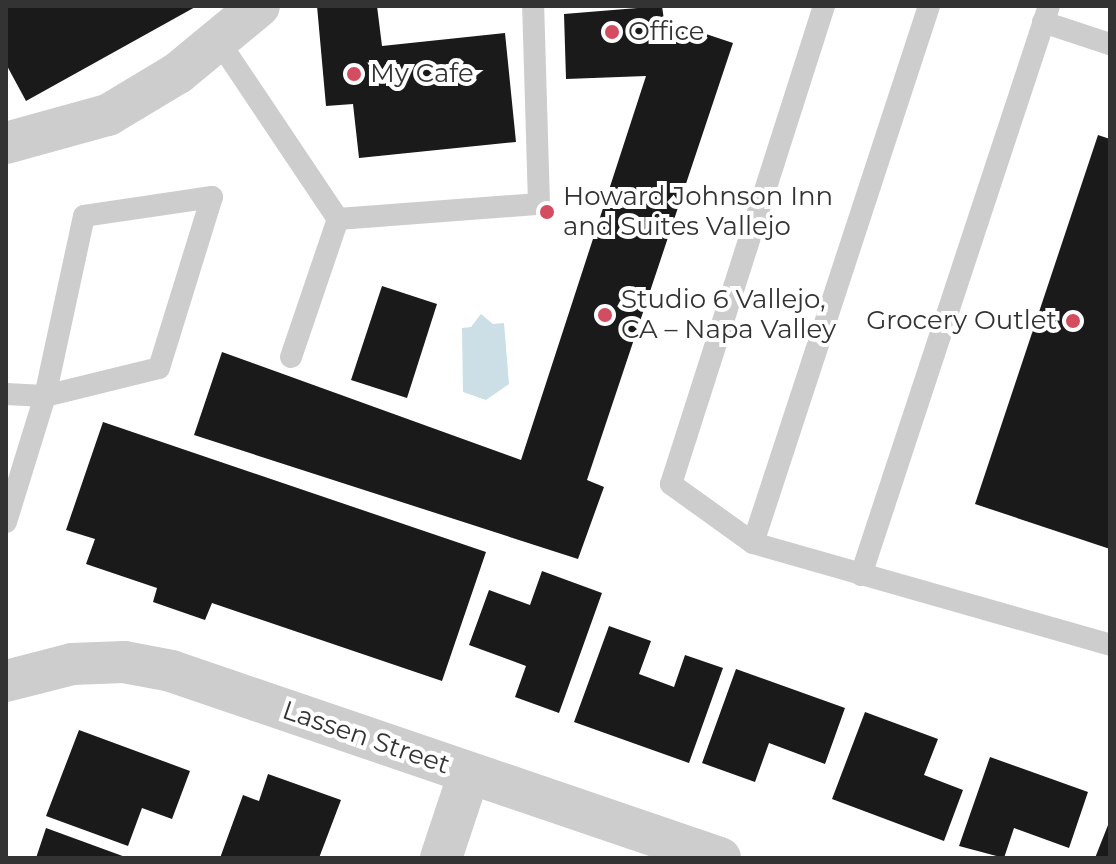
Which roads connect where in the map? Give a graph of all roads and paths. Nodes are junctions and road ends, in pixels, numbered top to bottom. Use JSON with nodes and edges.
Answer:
{"nodes":[{"id":1,"x":259,"y":6,"type":"edge"},
{"id":2,"x":533,"y":6,"type":"edge"},
{"id":3,"x":824,"y":6,"type":"edge"},
{"id":4,"x":929,"y":6,"type":"edge"},
{"id":5,"x":1046,"y":14,"type":"edge"},
{"id":6,"x":218,"y":40,"type":"junction"},
{"id":7,"x":1110,"y":44,"type":"edge"},
{"id":8,"x":6,"y":143,"type":"edge"},
{"id":9,"x":338,"y":219,"type":"junction"},
{"id":10,"x":291,"y":357,"type":"dead end"},
{"id":11,"x":6,"y":394,"type":"edge"},
{"id":12,"x":45,"y":396,"type":"junction"},
{"id":13,"x":6,"y":522,"type":"edge"},
{"id":14,"x":753,"y":543,"type":"junction"},
{"id":15,"x":861,"y":575,"type":"junction"},
{"id":16,"x":1110,"y":645,"type":"edge"},
{"id":17,"x":6,"y":681,"type":"edge"},
{"id":18,"x":469,"y":774,"type":"junction"},
{"id":19,"x":441,"y":858,"type":"edge"},
{"id":20,"x":720,"y":858,"type":"edge"}],
"edges":[{"from":1,"to":6,"type":"street"},
{"from":2,"to":9,"type":"lane"},
{"from":3,"to":14,"type":"lane"},
{"from":4,"to":14,"type":"lane"},
{"from":5,"to":7,"type":"lane"},
{"from":5,"to":15,"type":"lane"},
{"from":6,"to":8,"type":"street"},
{"from":6,"to":9,"type":"lane"},
{"from":9,"to":10,"type":"lane"},
{"from":11,"to":12,"type":"lane"},
{"from":12,"to":12,"type":"lane"},
{"from":12,"to":13,"type":"lane"},
{"from":14,"to":15,"type":"lane"},
{"from":15,"to":16,"type":"lane"},
{"from":17,"to":18,"type":"street","name":"Lassen Street"},
{"from":18,"to":19,"type":"street"},
{"from":18,"to":20,"type":"street","name":"Lassen Street"}]}
